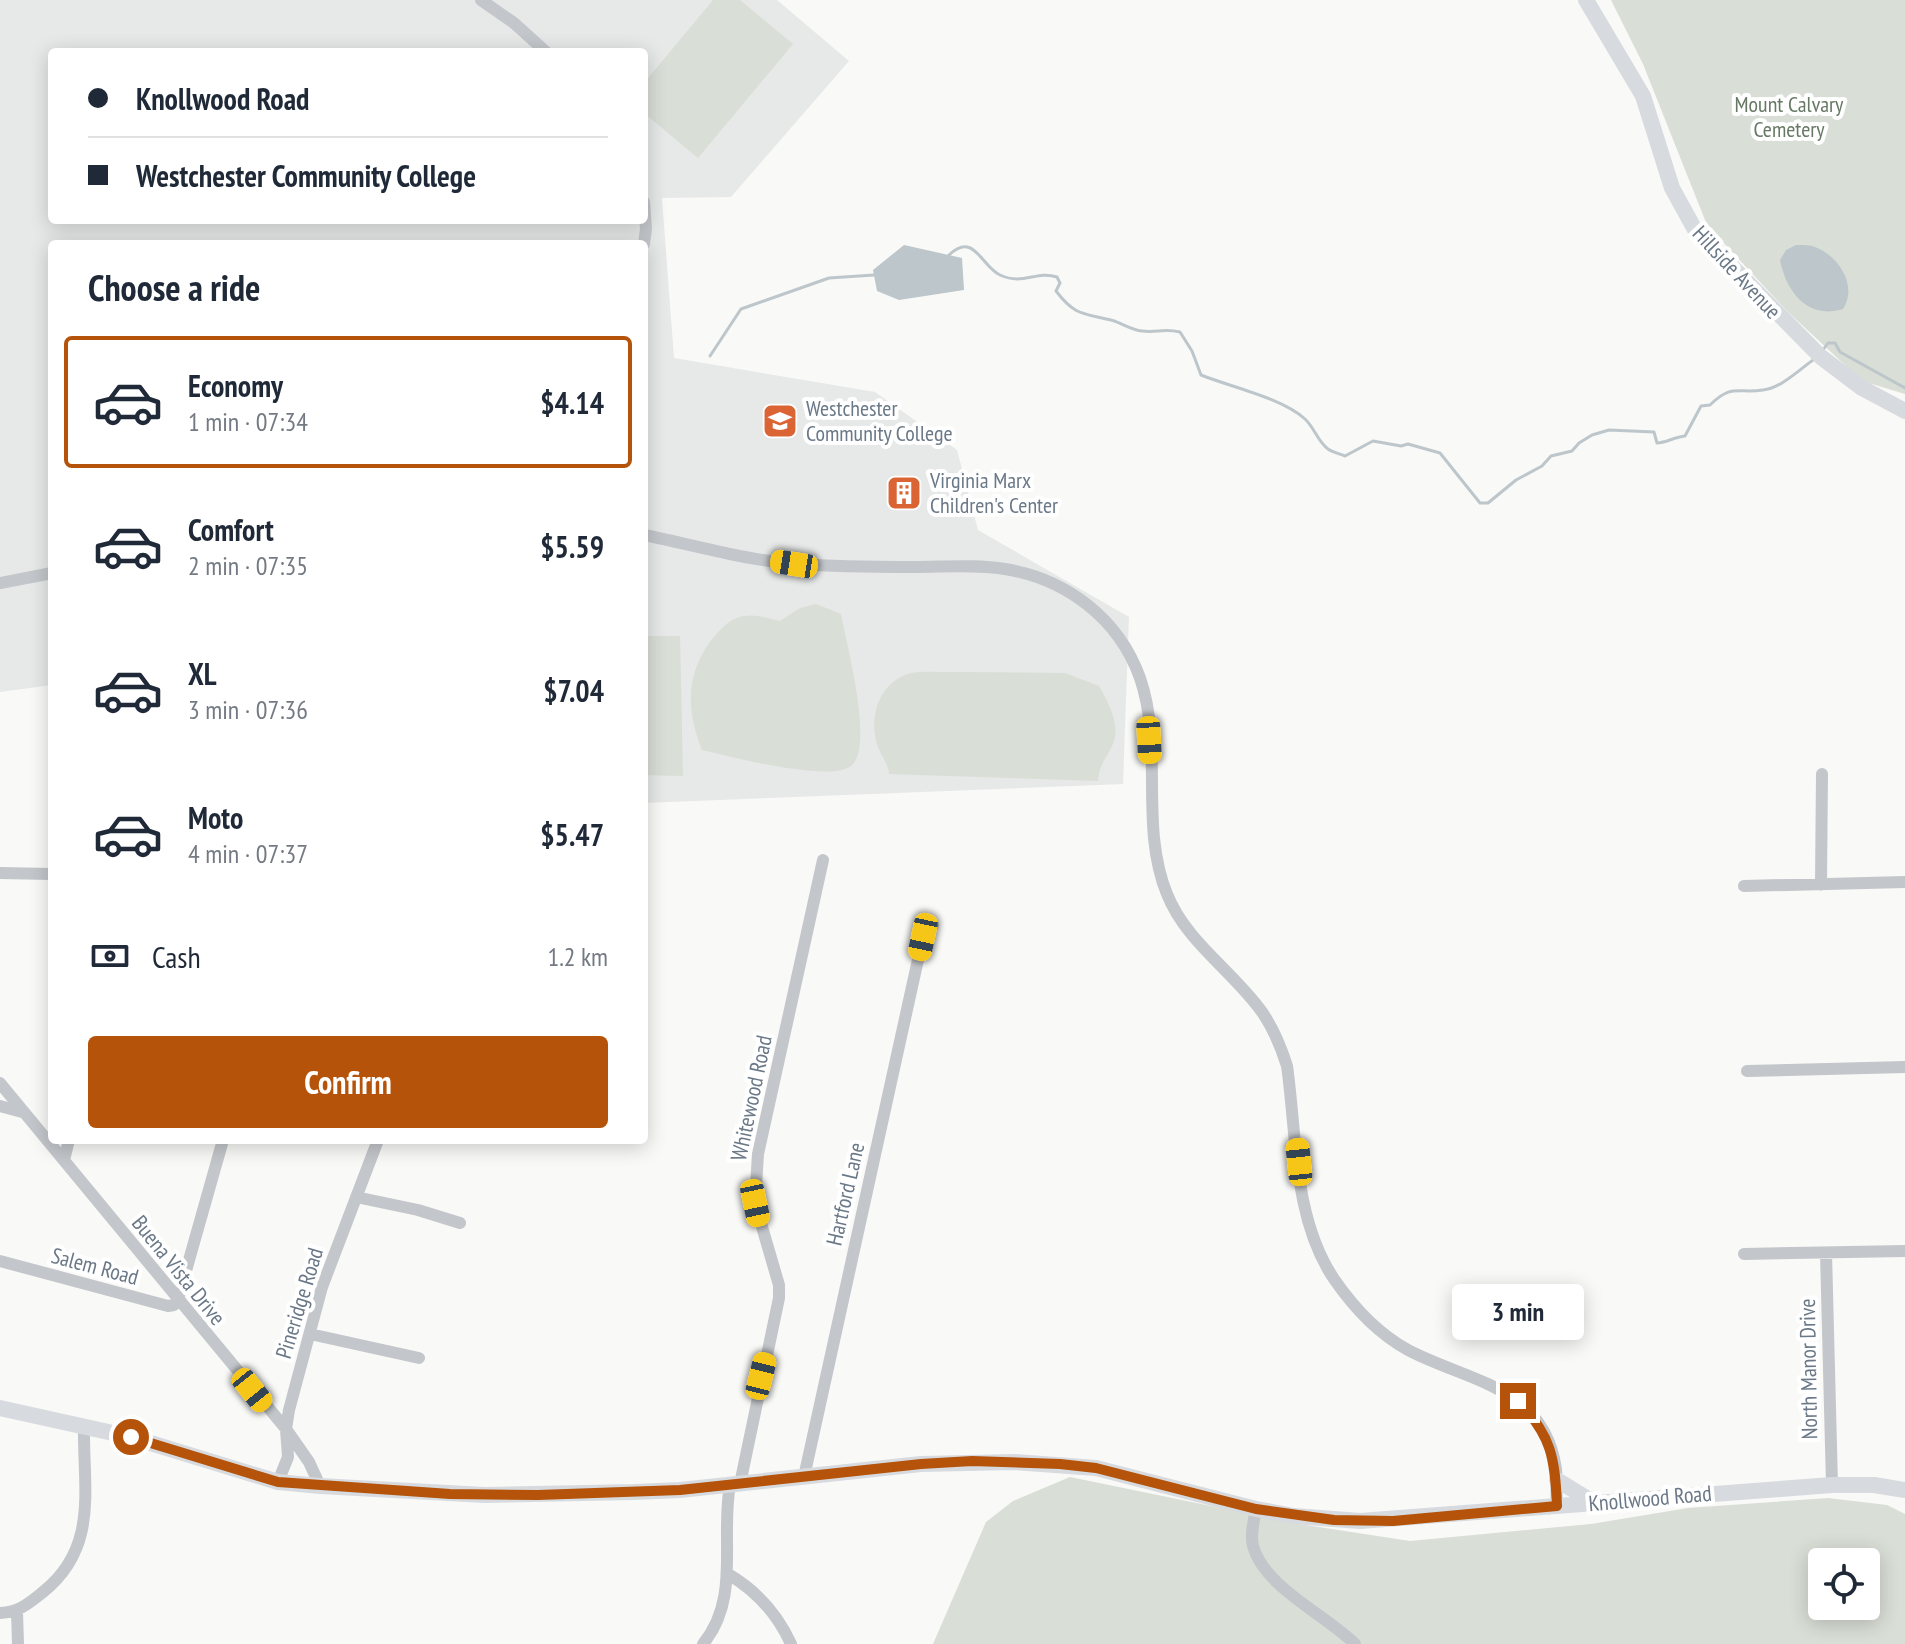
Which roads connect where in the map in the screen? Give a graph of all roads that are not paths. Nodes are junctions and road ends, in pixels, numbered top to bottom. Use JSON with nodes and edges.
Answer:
{"nodes":[{"id":1,"x":481,"y":0,"type":"edge"},
{"id":2,"x":1586,"y":0,"type":"edge"},
{"id":3,"x":542,"y":48,"type":"edge"},
{"id":4,"x":1905,"y":411,"type":"edge"},
{"id":5,"x":648,"y":536,"type":"edge"},
{"id":6,"x":48,"y":574,"type":"edge"},
{"id":7,"x":0,"y":583,"type":"edge"},
{"id":8,"x":1822,"y":774,"type":"dead end"},
{"id":9,"x":823,"y":860,"type":"dead end"},
{"id":10,"x":0,"y":873,"type":"edge"},
{"id":11,"x":48,"y":874,"type":"edge"},
{"id":12,"x":1905,"y":882,"type":"edge"},
{"id":13,"x":1821,"y":885,"type":"junction"},
{"id":14,"x":1744,"y":886,"type":"dead end"},
{"id":15,"x":933,"y":925,"type":"dead end"},
{"id":16,"x":1905,"y":1067,"type":"edge"},
{"id":17,"x":1747,"y":1071,"type":"dead end"},
{"id":18,"x":0,"y":1083,"type":"edge"},
{"id":19,"x":0,"y":1106,"type":"edge"},
{"id":20,"x":22,"y":1112,"type":"junction"},
{"id":21,"x":48,"y":1142,"type":"edge"},
{"id":22,"x":50,"y":1144,"type":"edge"},
{"id":23,"x":68,"y":1144,"type":"edge"},
{"id":24,"x":222,"y":1144,"type":"edge"},
{"id":25,"x":376,"y":1144,"type":"edge"},
{"id":26,"x":64,"y":1160,"type":"junction"},
{"id":27,"x":356,"y":1197,"type":"junction"},
{"id":28,"x":460,"y":1223,"type":"dead end"},
{"id":29,"x":1905,"y":1251,"type":"edge"},
{"id":30,"x":1826,"y":1253,"type":"junction"},
{"id":31,"x":1744,"y":1254,"type":"dead end"},
{"id":32,"x":1,"y":1266,"type":"edge"},
{"id":33,"x":178,"y":1299,"type":"junction"},
{"id":34,"x":310,"y":1334,"type":"junction"},
{"id":35,"x":419,"y":1358,"type":"dead end"},
{"id":36,"x":0,"y":1408,"type":"edge"},
{"id":37,"x":84,"y":1427,"type":"junction"},
{"id":38,"x":286,"y":1429,"type":"junction"},
{"id":39,"x":804,"y":1477,"type":"junction"},
{"id":40,"x":1557,"y":1480,"type":"junction"},
{"id":41,"x":278,"y":1482,"type":"junction"},
{"id":42,"x":735,"y":1484,"type":"junction"},
{"id":43,"x":1832,"y":1485,"type":"junction"},
{"id":44,"x":320,"y":1486,"type":"junction"},
{"id":45,"x":1905,"y":1490,"type":"edge"},
{"id":46,"x":1594,"y":1503,"type":"junction"},
{"id":47,"x":1557,"y":1506,"type":"junction"},
{"id":48,"x":1256,"y":1509,"type":"junction"},
{"id":49,"x":728,"y":1574,"type":"junction"},
{"id":50,"x":17,"y":1612,"type":"junction"},
{"id":51,"x":0,"y":1613,"type":"edge"},
{"id":52,"x":18,"y":1644,"type":"edge"},
{"id":53,"x":703,"y":1644,"type":"edge"},
{"id":54,"x":791,"y":1644,"type":"edge"},
{"id":55,"x":1355,"y":1644,"type":"edge"}],
"edges":[{"from":1,"to":3,"type":"street"},
{"from":2,"to":4,"type":"main road","name":"Hillside Avenue"},
{"from":5,"to":40,"type":"street"},
{"from":6,"to":7,"type":"street"},
{"from":8,"to":13,"type":"street"},
{"from":9,"to":42,"type":"street","name":"Whitewood Road"},
{"from":10,"to":11,"type":"street"},
{"from":12,"to":13,"type":"street"},
{"from":13,"to":14,"type":"street"},
{"from":15,"to":39,"type":"street","name":"Hartford Lane"},
{"from":16,"to":17,"type":"street"},
{"from":18,"to":20,"type":"street","name":"Buena Vista Drive"},
{"from":19,"to":20,"type":"street"},
{"from":20,"to":21,"type":"street","name":"Buena Vista Drive"},
{"from":22,"to":26,"type":"street","name":"Buena Vista Drive"},
{"from":23,"to":26,"type":"street"},
{"from":24,"to":33,"type":"street"},
{"from":25,"to":27,"type":"street","name":"Pineridge Road"},
{"from":26,"to":33,"type":"street","name":"Buena Vista Drive"},
{"from":27,"to":28,"type":"street"},
{"from":27,"to":34,"type":"street","name":"Pineridge Road"},
{"from":29,"to":30,"type":"street"},
{"from":30,"to":31,"type":"street"},
{"from":30,"to":43,"type":"street","name":"North Manor Drive"},
{"from":32,"to":33,"type":"street","name":"Salem Road"},
{"from":33,"to":38,"type":"street","name":"Buena Vista Drive"},
{"from":34,"to":35,"type":"street"},
{"from":34,"to":38,"type":"street","name":"Pineridge Road"},
{"from":36,"to":37,"type":"main road","name":"Knollwood Road"},
{"from":37,"to":41,"type":"main road","name":"Knollwood Road"},
{"from":37,"to":50,"type":"street"},
{"from":38,"to":41,"type":"street","name":"Pineridge Road"},
{"from":38,"to":44,"type":"street","name":"Buena Vista Drive"},
{"from":39,"to":42,"type":"main road","name":"Knollwood Road"},
{"from":39,"to":48,"type":"main road","name":"Knollwood Road"},
{"from":40,"to":46,"type":"main road"},
{"from":40,"to":47,"type":"street"},
{"from":41,"to":44,"type":"main road","name":"Knollwood Road"},
{"from":42,"to":44,"type":"main road","name":"Knollwood Road"},
{"from":42,"to":49,"type":"street"},
{"from":43,"to":45,"type":"main road","name":"Knollwood Road"},
{"from":43,"to":46,"type":"main road","name":"Knollwood Road"},
{"from":46,"to":47,"type":"main road","name":"Knollwood Road"},
{"from":47,"to":48,"type":"main road","name":"Knollwood Road"},
{"from":48,"to":55,"type":"street"},
{"from":49,"to":53,"type":"street"},
{"from":49,"to":54,"type":"street"},
{"from":50,"to":51,"type":"street"},
{"from":50,"to":52,"type":"street"}]}
